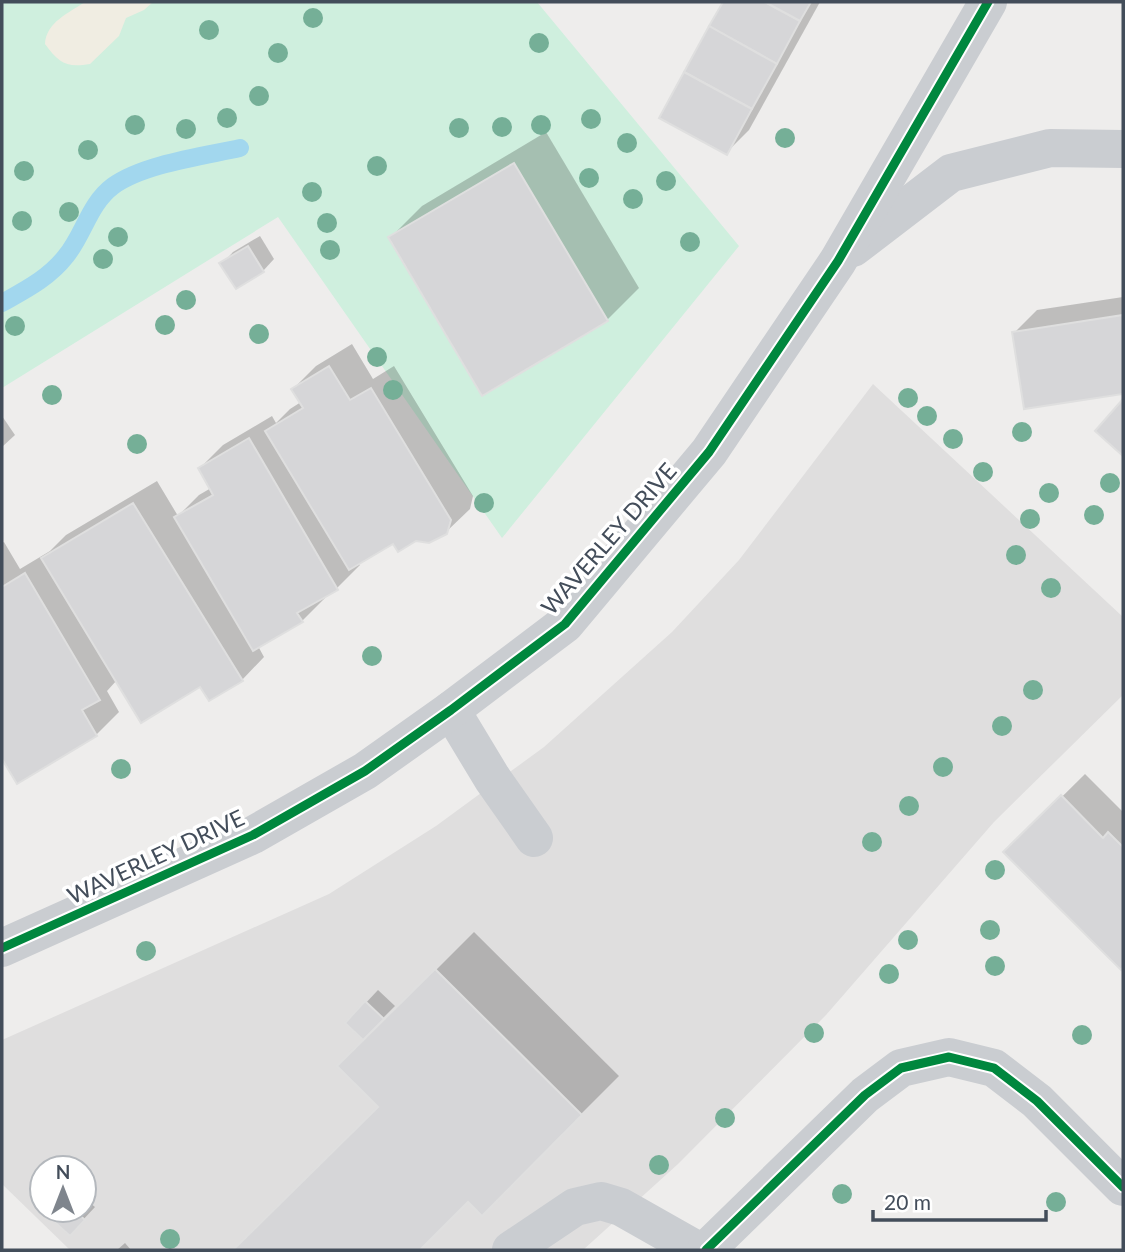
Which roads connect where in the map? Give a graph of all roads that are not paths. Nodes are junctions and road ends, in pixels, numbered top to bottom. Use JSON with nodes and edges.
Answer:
{"nodes":[{"id":1,"x":988,"y":2,"type":"edge"},
{"id":2,"x":1123,"y":149,"type":"edge"},
{"id":3,"x":838,"y":261,"type":"junction"},
{"id":4,"x":451,"y":710,"type":"junction"},
{"id":5,"x":534,"y":838,"type":"dead end"},
{"id":6,"x":2,"y":948,"type":"edge"},
{"id":7,"x":1123,"y":1187,"type":"edge"},
{"id":8,"x":511,"y":1250,"type":"edge"},
{"id":9,"x":697,"y":1250,"type":"edge"},
{"id":10,"x":706,"y":1250,"type":"edge"}],
"edges":[{"from":1,"to":3,"type":"street","name":"WAVERLEY DRIVE"},
{"from":2,"to":3,"type":"street"},
{"from":3,"to":4,"type":"street","name":"WAVERLEY DRIVE"},
{"from":4,"to":5,"type":"street"},
{"from":4,"to":6,"type":"street","name":"WAVERLEY DRIVE"},
{"from":7,"to":10,"type":"street"},
{"from":8,"to":9,"type":"street"}]}
